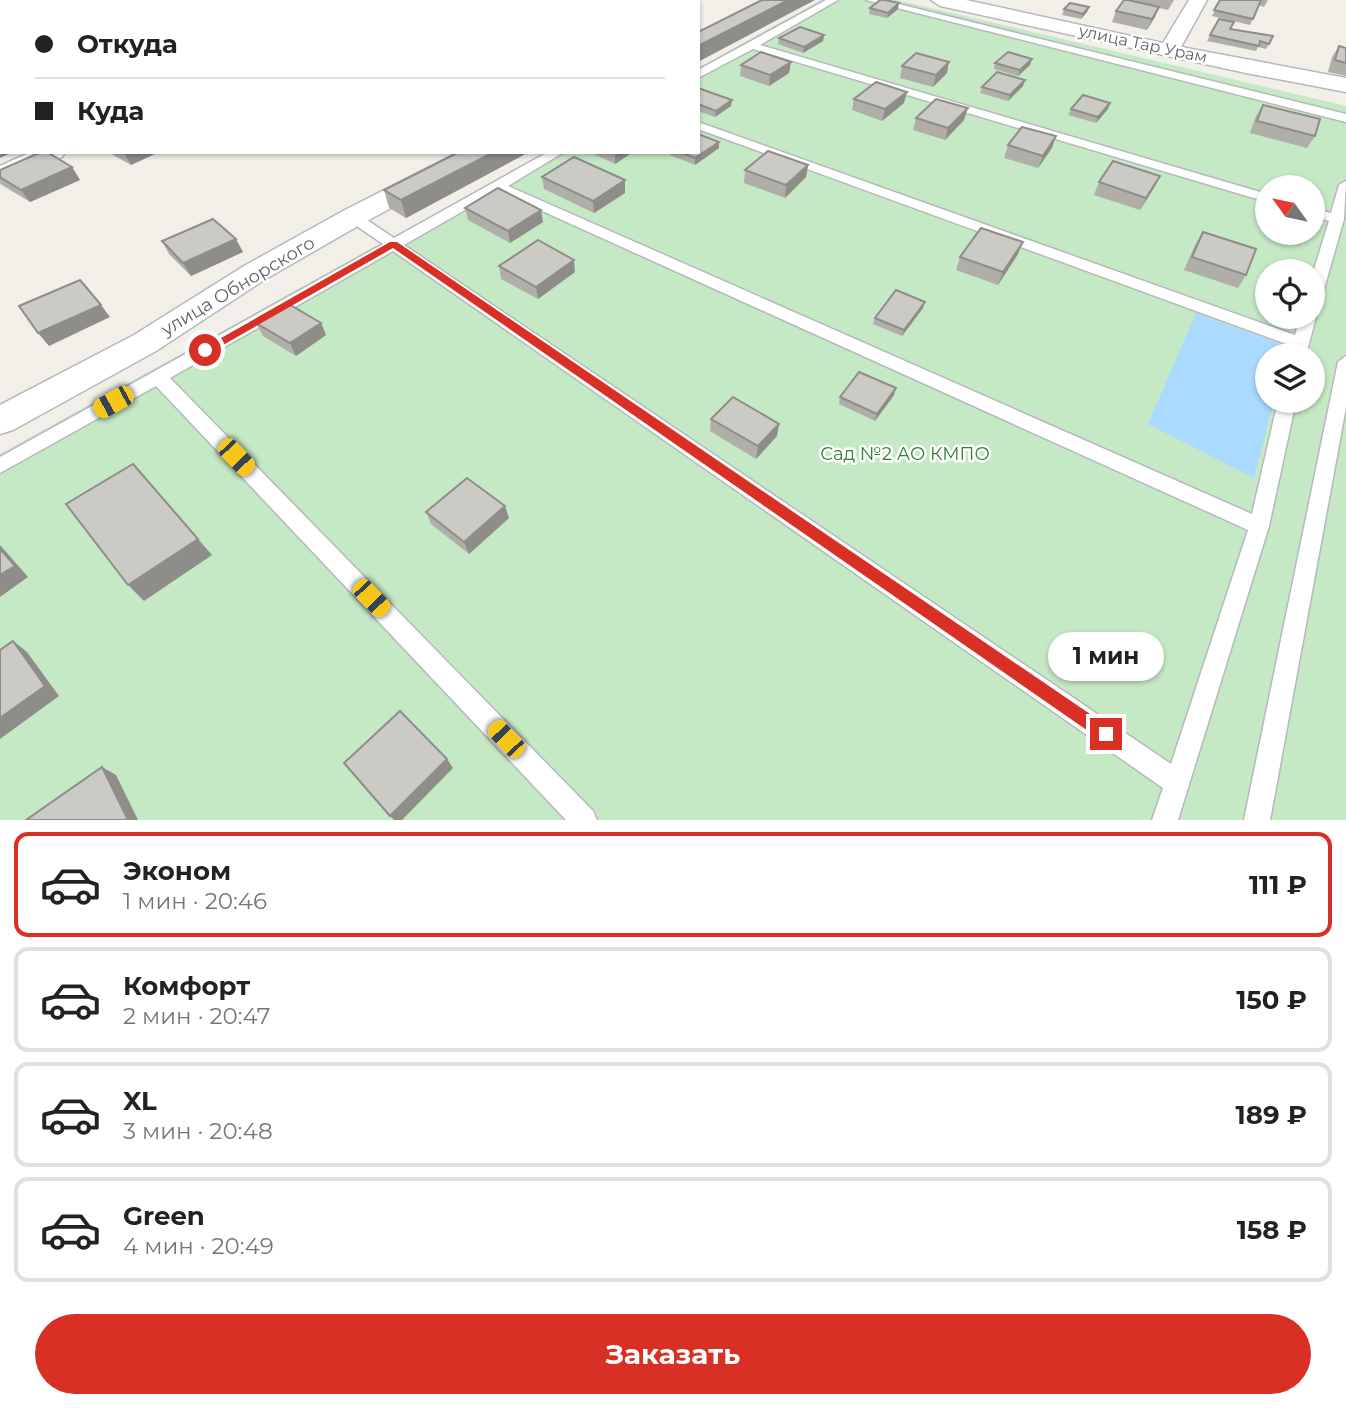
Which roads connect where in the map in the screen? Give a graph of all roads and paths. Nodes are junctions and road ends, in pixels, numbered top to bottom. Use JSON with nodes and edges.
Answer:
{"nodes":[{"id":1,"x":833,"y":0,"type":"edge"},
{"id":2,"x":871,"y":0,"type":"edge"},
{"id":3,"x":944,"y":0,"type":"edge"},
{"id":4,"x":1198,"y":0,"type":"edge"},
{"id":5,"x":751,"y":45,"type":"junction"},
{"id":6,"x":1169,"y":50,"type":"junction"},
{"id":7,"x":1246,"y":66,"type":"junction"},
{"id":8,"x":700,"y":74,"type":"edge"},
{"id":9,"x":1346,"y":85,"type":"edge"},
{"id":10,"x":1238,"y":91,"type":"junction"},
{"id":11,"x":1346,"y":118,"type":"edge"},
{"id":12,"x":700,"y":126,"type":"edge"},
{"id":13,"x":48,"y":154,"type":"edge"},
{"id":14,"x":474,"y":154,"type":"edge"},
{"id":15,"x":554,"y":154,"type":"edge"},
{"id":16,"x":0,"y":174,"type":"edge"},
{"id":17,"x":498,"y":186,"type":"junction"},
{"id":18,"x":1346,"y":186,"type":"edge"},
{"id":19,"x":1255,"y":194,"type":"edge"},
{"id":20,"x":1325,"y":216,"type":"edge"},
{"id":21,"x":353,"y":217,"type":"junction"},
{"id":22,"x":1337,"y":219,"type":"junction"},
{"id":23,"x":394,"y":244,"type":"junction"},
{"id":24,"x":1325,"y":259,"type":"edge"},
{"id":25,"x":1283,"y":343,"type":"edge"},
{"id":26,"x":1346,"y":362,"type":"edge"},
{"id":27,"x":158,"y":377,"type":"junction"},
{"id":28,"x":1284,"y":413,"type":"edge"},
{"id":29,"x":0,"y":421,"type":"edge"},
{"id":30,"x":0,"y":466,"type":"edge"},
{"id":31,"x":1259,"y":526,"type":"junction"},
{"id":32,"x":1175,"y":782,"type":"junction"},
{"id":33,"x":584,"y":820,"type":"edge"},
{"id":34,"x":1165,"y":820,"type":"edge"},
{"id":35,"x":1256,"y":820,"type":"edge"}],
"edges":[{"from":1,"to":5,"type":"lane"},
{"from":2,"to":10,"type":"lane"},
{"from":3,"to":6,"type":"street","name":"улица Тар Урам"},
{"from":4,"to":6,"type":"street"},
{"from":5,"to":8,"type":"lane"},
{"from":5,"to":19,"type":"lane"},
{"from":6,"to":7,"type":"street","name":"улица Тар Урам"},
{"from":7,"to":9,"type":"street","name":"улица Тар Урам"},
{"from":7,"to":10,"type":"lane"},
{"from":10,"to":11,"type":"lane"},
{"from":12,"to":25,"type":"lane"},
{"from":13,"to":16,"type":"street"},
{"from":14,"to":21,"type":"street","name":"улица Обнорского"},
{"from":15,"to":17,"type":"lane"},
{"from":17,"to":23,"type":"lane"},
{"from":17,"to":31,"type":"lane"},
{"from":18,"to":22,"type":"lane"},
{"from":20,"to":22,"type":"lane"},
{"from":21,"to":23,"type":"lane"},
{"from":21,"to":29,"type":"street","name":"улица Обнорского"},
{"from":22,"to":24,"type":"lane"},
{"from":23,"to":27,"type":"lane"},
{"from":23,"to":32,"type":"lane"},
{"from":26,"to":35,"type":"lane"},
{"from":27,"to":30,"type":"lane"},
{"from":27,"to":33,"type":"lane"},
{"from":28,"to":31,"type":"lane"},
{"from":31,"to":32,"type":"lane"},
{"from":32,"to":34,"type":"lane"}]}
